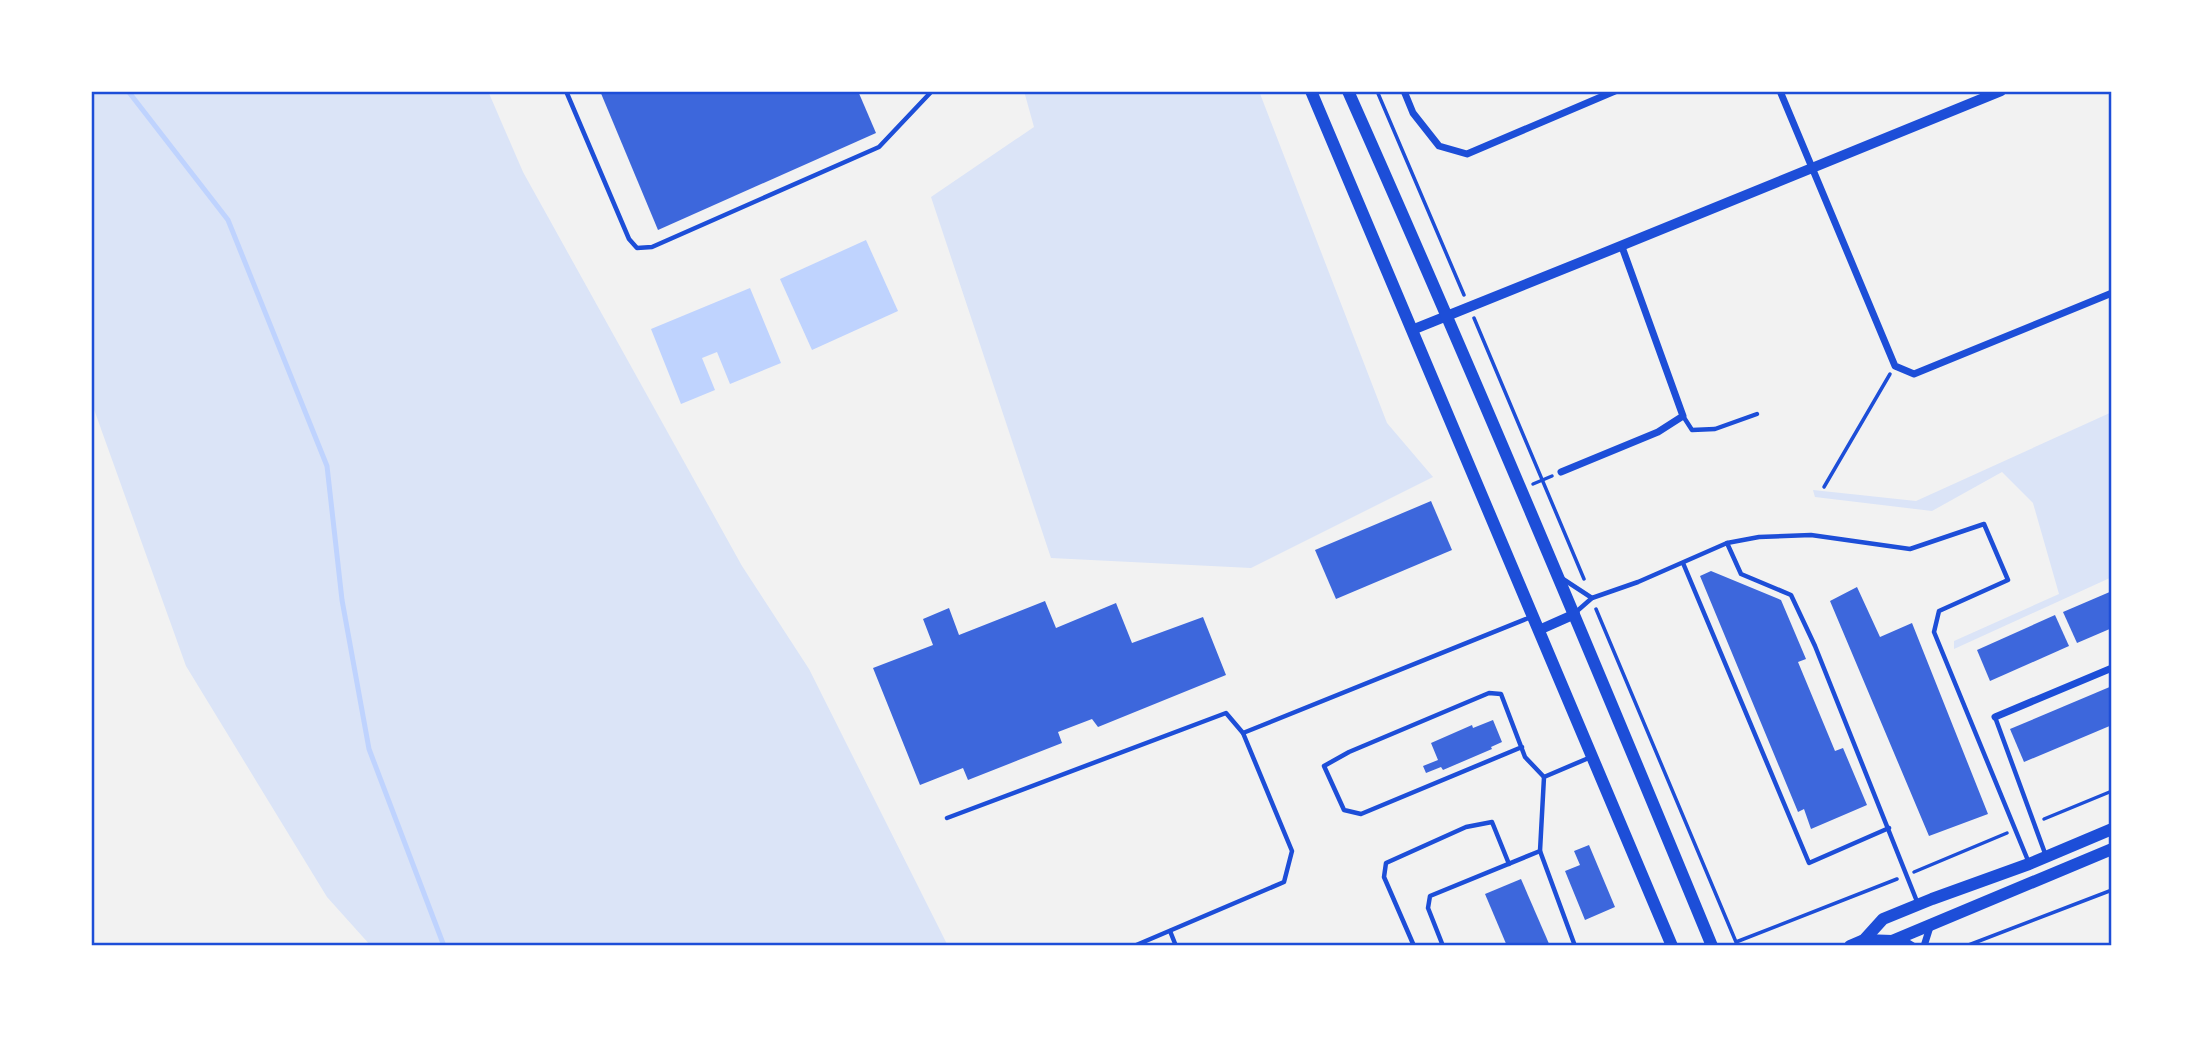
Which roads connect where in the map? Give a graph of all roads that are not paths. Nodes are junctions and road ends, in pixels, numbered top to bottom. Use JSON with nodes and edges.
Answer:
{"nodes":[{"id":1,"x":566,"y":91,"type":"edge"},
{"id":2,"x":932,"y":91,"type":"edge"},
{"id":3,"x":1311,"y":91,"type":"edge"},
{"id":4,"x":1348,"y":91,"type":"edge"},
{"id":5,"x":1404,"y":91,"type":"edge"},
{"id":6,"x":1615,"y":91,"type":"edge"},
{"id":7,"x":1780,"y":91,"type":"edge"},
{"id":8,"x":2001,"y":91,"type":"edge"},
{"id":9,"x":1812,"y":167,"type":"junction"},
{"id":10,"x":1622,"y":247,"type":"junction"},
{"id":11,"x":2112,"y":293,"type":"edge"},
{"id":12,"x":1448,"y":316,"type":"junction"},
{"id":13,"x":1412,"y":330,"type":"junction"},
{"id":14,"x":1757,"y":414,"type":"dead end"},
{"id":15,"x":1683,"y":416,"type":"junction"},
{"id":16,"x":1561,"y":472,"type":"road end"},
{"id":17,"x":1727,"y":543,"type":"junction"},
{"id":18,"x":1683,"y":563,"type":"junction"},
{"id":19,"x":1559,"y":576,"type":"junction"},
{"id":20,"x":1592,"y":598,"type":"junction"},
{"id":21,"x":1575,"y":614,"type":"junction"},
{"id":22,"x":1534,"y":616,"type":"junction"},
{"id":23,"x":1539,"y":630,"type":"junction"},
{"id":24,"x":2112,"y":668,"type":"edge"},
{"id":25,"x":1995,"y":717,"type":"joint"},
{"id":26,"x":1243,"y":733,"type":"junction"},
{"id":27,"x":1522,"y":747,"type":"junction"},
{"id":28,"x":1592,"y":757,"type":"junction"},
{"id":29,"x":1544,"y":777,"type":"junction"},
{"id":30,"x":947,"y":818,"type":"dead end"},
{"id":31,"x":1889,"y":828,"type":"junction"},
{"id":32,"x":2112,"y":829,"type":"edge"},
{"id":33,"x":2112,"y":849,"type":"edge"},
{"id":34,"x":1540,"y":852,"type":"junction"},
{"id":35,"x":2047,"y":857,"type":"junction"},
{"id":36,"x":1509,"y":864,"type":"junction"},
{"id":37,"x":2029,"y":864,"type":"junction"},
{"id":38,"x":1919,"y":905,"type":"junction"},
{"id":39,"x":1931,"y":925,"type":"junction"},
{"id":40,"x":1170,"y":931,"type":"junction"},
{"id":41,"x":1899,"y":938,"type":"junction"},
{"id":42,"x":1865,"y":943,"type":"edge"},
{"id":43,"x":1134,"y":946,"type":"edge"},
{"id":44,"x":1176,"y":946,"type":"edge"},
{"id":45,"x":1414,"y":946,"type":"edge"},
{"id":46,"x":1443,"y":946,"type":"edge"},
{"id":47,"x":1575,"y":946,"type":"edge"},
{"id":48,"x":1672,"y":946,"type":"edge"},
{"id":49,"x":1712,"y":946,"type":"edge"},
{"id":50,"x":1850,"y":946,"type":"edge"},
{"id":51,"x":1913,"y":946,"type":"edge"},
{"id":52,"x":1924,"y":946,"type":"edge"}],
"edges":[{"from":1,"to":2,"type":"lane"},
{"from":3,"to":13,"type":"main road"},
{"from":4,"to":12,"type":"main road"},
{"from":5,"to":6,"type":"street"},
{"from":7,"to":9,"type":"street"},
{"from":8,"to":9,"type":"street"},
{"from":9,"to":10,"type":"street"},
{"from":9,"to":11,"type":"street"},
{"from":10,"to":12,"type":"street"},
{"from":10,"to":15,"type":"street"},
{"from":12,"to":13,"type":"street"},
{"from":12,"to":19,"type":"main road"},
{"from":13,"to":22,"type":"main road"},
{"from":14,"to":15,"type":"lane"},
{"from":15,"to":16,"type":"street"},
{"from":17,"to":18,"type":"lane"},
{"from":17,"to":31,"type":"lane"},
{"from":17,"to":37,"type":"lane"},
{"from":18,"to":20,"type":"lane"},
{"from":18,"to":31,"type":"lane"},
{"from":19,"to":20,"type":"lane"},
{"from":19,"to":21,"type":"main road"},
{"from":20,"to":21,"type":"lane"},
{"from":21,"to":23,"type":"street"},
{"from":21,"to":49,"type":"main road"},
{"from":22,"to":23,"type":"main road"},
{"from":22,"to":26,"type":"lane"},
{"from":23,"to":28,"type":"main road"},
{"from":24,"to":25,"type":"street"},
{"from":25,"to":35,"type":"lane"},
{"from":26,"to":30,"type":"lane"},
{"from":26,"to":40,"type":"lane"},
{"from":27,"to":27,"type":"lane"},
{"from":27,"to":29,"type":"lane"},
{"from":28,"to":29,"type":"lane"},
{"from":28,"to":48,"type":"main road"},
{"from":29,"to":34,"type":"lane"},
{"from":31,"to":38,"type":"lane"},
{"from":32,"to":35,"type":"main road"},
{"from":33,"to":39,"type":"main road"},
{"from":34,"to":36,"type":"lane"},
{"from":34,"to":47,"type":"lane"},
{"from":35,"to":37,"type":"main road"},
{"from":36,"to":45,"type":"lane"},
{"from":36,"to":46,"type":"lane"},
{"from":37,"to":38,"type":"main road"},
{"from":38,"to":42,"type":"main road"},
{"from":39,"to":41,"type":"main road"},
{"from":39,"to":52,"type":"street"},
{"from":40,"to":43,"type":"lane"},
{"from":40,"to":44,"type":"lane"},
{"from":41,"to":42,"type":"main road"},
{"from":41,"to":51,"type":"street"},
{"from":42,"to":50,"type":"main road"}]}
